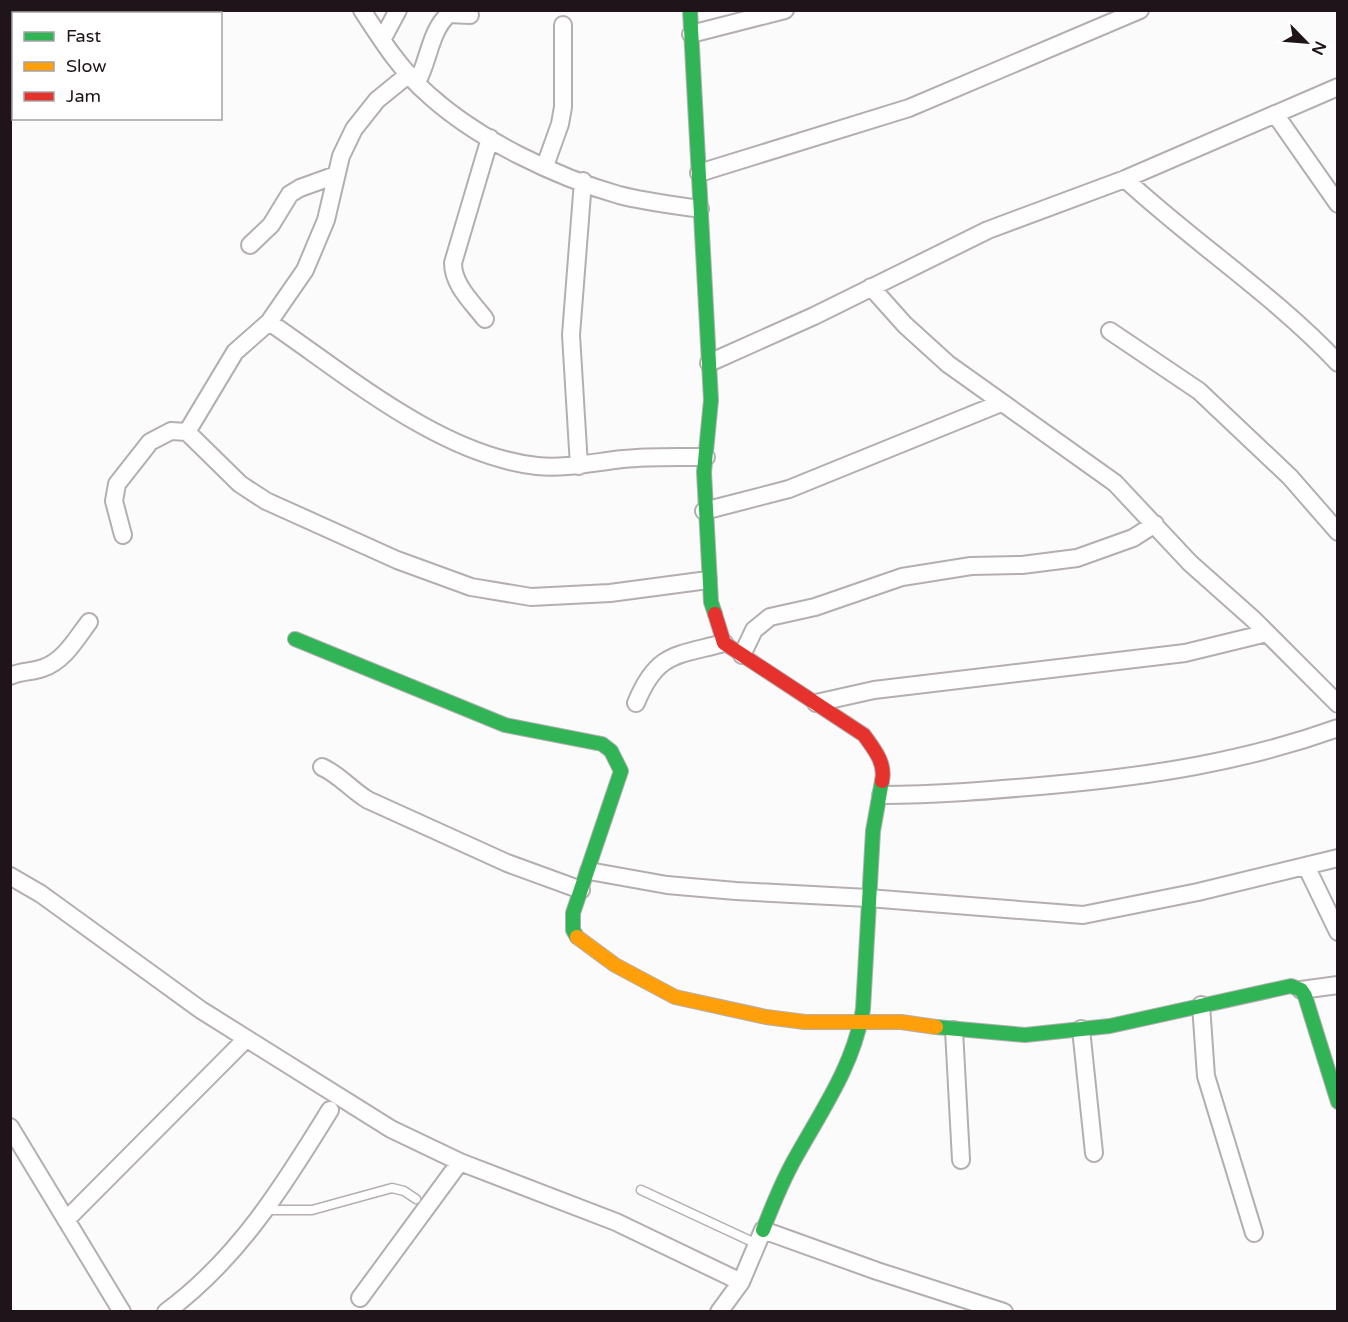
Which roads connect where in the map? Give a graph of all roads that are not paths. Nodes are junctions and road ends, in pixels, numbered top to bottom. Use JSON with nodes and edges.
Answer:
{"nodes":[{"id":1,"x":362,"y":10,"type":"edge"},
{"id":2,"x":398,"y":10,"type":"edge"},
{"id":3,"x":690,"y":10,"type":"edge"},
{"id":4,"x":785,"y":10,"type":"edge"},
{"id":5,"x":1140,"y":10,"type":"edge"},
{"id":6,"x":470,"y":15,"type":"dead end"},
{"id":7,"x":563,"y":25,"type":"dead end"},
{"id":8,"x":691,"y":34,"type":"junction"},
{"id":9,"x":382,"y":40,"type":"junction"},
{"id":10,"x":413,"y":78,"type":"junction"},
{"id":11,"x":1338,"y":87,"type":"edge"},
{"id":12,"x":1275,"y":114,"type":"junction"},
{"id":13,"x":489,"y":138,"type":"junction"},
{"id":14,"x":545,"y":166,"type":"junction"},
{"id":15,"x":699,"y":173,"type":"junction"},
{"id":16,"x":336,"y":175,"type":"junction"},
{"id":17,"x":1125,"y":179,"type":"junction"},
{"id":18,"x":584,"y":181,"type":"junction"},
{"id":19,"x":1338,"y":204,"type":"edge"},
{"id":20,"x":700,"y":209,"type":"junction"},
{"id":21,"x":250,"y":245,"type":"dead end"},
{"id":22,"x":871,"y":287,"type":"junction"},
{"id":23,"x":485,"y":319,"type":"dead end"},
{"id":24,"x":269,"y":322,"type":"junction"},
{"id":25,"x":1110,"y":331,"type":"dead end"},
{"id":26,"x":709,"y":363,"type":"junction"},
{"id":27,"x":1338,"y":363,"type":"edge"},
{"id":28,"x":1001,"y":403,"type":"junction"},
{"id":29,"x":187,"y":432,"type":"junction"},
{"id":30,"x":705,"y":457,"type":"junction"},
{"id":31,"x":579,"y":466,"type":"junction"},
{"id":32,"x":704,"y":512,"type":"junction"},
{"id":33,"x":1155,"y":524,"type":"junction"},
{"id":34,"x":1338,"y":531,"type":"edge"},
{"id":35,"x":123,"y":535,"type":"dead end"},
{"id":36,"x":708,"y":579,"type":"junction"},
{"id":37,"x":89,"y":622,"type":"dead end"},
{"id":38,"x":1267,"y":633,"type":"junction"},
{"id":39,"x":295,"y":639,"type":"dead end"},
{"id":40,"x":724,"y":643,"type":"junction"},
{"id":41,"x":741,"y":655,"type":"junction"},
{"id":42,"x":10,"y":676,"type":"edge"},
{"id":43,"x":636,"y":703,"type":"dead end"},
{"id":44,"x":816,"y":703,"type":"junction"},
{"id":45,"x":1338,"y":704,"type":"edge"},
{"id":46,"x":1338,"y":728,"type":"edge"},
{"id":47,"x":321,"y":767,"type":"dead end"},
{"id":48,"x":881,"y":795,"type":"junction"},
{"id":49,"x":1338,"y":858,"type":"edge"},
{"id":50,"x":1307,"y":868,"type":"junction"},
{"id":51,"x":589,"y":871,"type":"junction"},
{"id":52,"x":10,"y":876,"type":"edge"},
{"id":53,"x":581,"y":890,"type":"junction"},
{"id":54,"x":868,"y":898,"type":"junction"},
{"id":55,"x":1338,"y":932,"type":"edge"},
{"id":56,"x":1338,"y":985,"type":"edge"},
{"id":57,"x":1301,"y":990,"type":"junction"},
{"id":58,"x":1201,"y":1005,"type":"junction"},
{"id":59,"x":862,"y":1024,"type":"junction"},
{"id":60,"x":1081,"y":1029,"type":"junction"},
{"id":61,"x":954,"y":1030,"type":"junction"},
{"id":62,"x":246,"y":1039,"type":"junction"},
{"id":63,"x":1338,"y":1102,"type":"edge"},
{"id":64,"x":330,"y":1110,"type":"dead end"},
{"id":65,"x":10,"y":1126,"type":"edge"},
{"id":66,"x":1094,"y":1153,"type":"dead end"},
{"id":67,"x":961,"y":1160,"type":"dead end"},
{"id":68,"x":460,"y":1162,"type":"junction"},
{"id":69,"x":641,"y":1190,"type":"dead end"},
{"id":70,"x":416,"y":1199,"type":"dead end"},
{"id":71,"x":266,"y":1209,"type":"junction"},
{"id":72,"x":66,"y":1220,"type":"junction"},
{"id":73,"x":1254,"y":1233,"type":"dead end"},
{"id":74,"x":760,"y":1237,"type":"junction"},
{"id":75,"x":741,"y":1282,"type":"junction"},
{"id":76,"x":360,"y":1298,"type":"dead end"},
{"id":77,"x":122,"y":1311,"type":"edge"},
{"id":78,"x":166,"y":1311,"type":"edge"},
{"id":79,"x":719,"y":1311,"type":"edge"},
{"id":80,"x":1004,"y":1311,"type":"edge"}],
"edges":[{"from":1,"to":9,"type":"street"},
{"from":2,"to":9,"type":"street"},
{"from":3,"to":8,"type":"street"},
{"from":4,"to":8,"type":"street"},
{"from":5,"to":15,"type":"street"},
{"from":6,"to":10,"type":"street"},
{"from":7,"to":14,"type":"street"},
{"from":8,"to":15,"type":"street"},
{"from":9,"to":10,"type":"street"},
{"from":10,"to":13,"type":"street"},
{"from":10,"to":16,"type":"street"},
{"from":11,"to":12,"type":"street"},
{"from":12,"to":17,"type":"street"},
{"from":12,"to":19,"type":"street"},
{"from":13,"to":14,"type":"street"},
{"from":13,"to":23,"type":"street"},
{"from":14,"to":18,"type":"street"},
{"from":15,"to":20,"type":"street"},
{"from":16,"to":21,"type":"street"},
{"from":16,"to":24,"type":"street"},
{"from":17,"to":22,"type":"street"},
{"from":17,"to":27,"type":"street"},
{"from":18,"to":20,"type":"street"},
{"from":18,"to":31,"type":"street"},
{"from":20,"to":26,"type":"street"},
{"from":22,"to":26,"type":"street"},
{"from":22,"to":28,"type":"street"},
{"from":24,"to":29,"type":"street"},
{"from":24,"to":31,"type":"street"},
{"from":25,"to":34,"type":"street"},
{"from":26,"to":30,"type":"street"},
{"from":28,"to":32,"type":"street"},
{"from":28,"to":33,"type":"street"},
{"from":29,"to":35,"type":"street"},
{"from":29,"to":36,"type":"street"},
{"from":30,"to":31,"type":"street"},
{"from":30,"to":32,"type":"street"},
{"from":32,"to":36,"type":"street"},
{"from":33,"to":38,"type":"street"},
{"from":33,"to":41,"type":"street"},
{"from":36,"to":40,"type":"street"},
{"from":37,"to":42,"type":"street"},
{"from":38,"to":44,"type":"street"},
{"from":38,"to":45,"type":"street"},
{"from":39,"to":51,"type":"street"},
{"from":40,"to":41,"type":"street"},
{"from":40,"to":43,"type":"street"},
{"from":41,"to":44,"type":"street"},
{"from":44,"to":48,"type":"street"},
{"from":46,"to":48,"type":"street"},
{"from":47,"to":53,"type":"street"},
{"from":48,"to":54,"type":"street"},
{"from":49,"to":50,"type":"street"},
{"from":50,"to":54,"type":"street"},
{"from":50,"to":55,"type":"street"},
{"from":51,"to":53,"type":"street"},
{"from":51,"to":54,"type":"street"},
{"from":52,"to":62,"type":"street"},
{"from":53,"to":59,"type":"street"},
{"from":54,"to":59,"type":"street"},
{"from":56,"to":57,"type":"street"},
{"from":57,"to":58,"type":"street"},
{"from":57,"to":63,"type":"street"},
{"from":58,"to":60,"type":"street"},
{"from":58,"to":73,"type":"street"},
{"from":59,"to":61,"type":"street"},
{"from":59,"to":74,"type":"street"},
{"from":60,"to":61,"type":"street"},
{"from":60,"to":66,"type":"street"},
{"from":61,"to":67,"type":"street"},
{"from":62,"to":68,"type":"street"},
{"from":62,"to":72,"type":"street"},
{"from":64,"to":71,"type":"street"},
{"from":65,"to":72,"type":"street"},
{"from":68,"to":75,"type":"street"},
{"from":68,"to":76,"type":"street"},
{"from":69,"to":74,"type":"lane"},
{"from":70,"to":71,"type":"lane"},
{"from":71,"to":78,"type":"street"},
{"from":72,"to":77,"type":"street"},
{"from":74,"to":75,"type":"street"},
{"from":74,"to":80,"type":"street"},
{"from":75,"to":79,"type":"street"}]}
